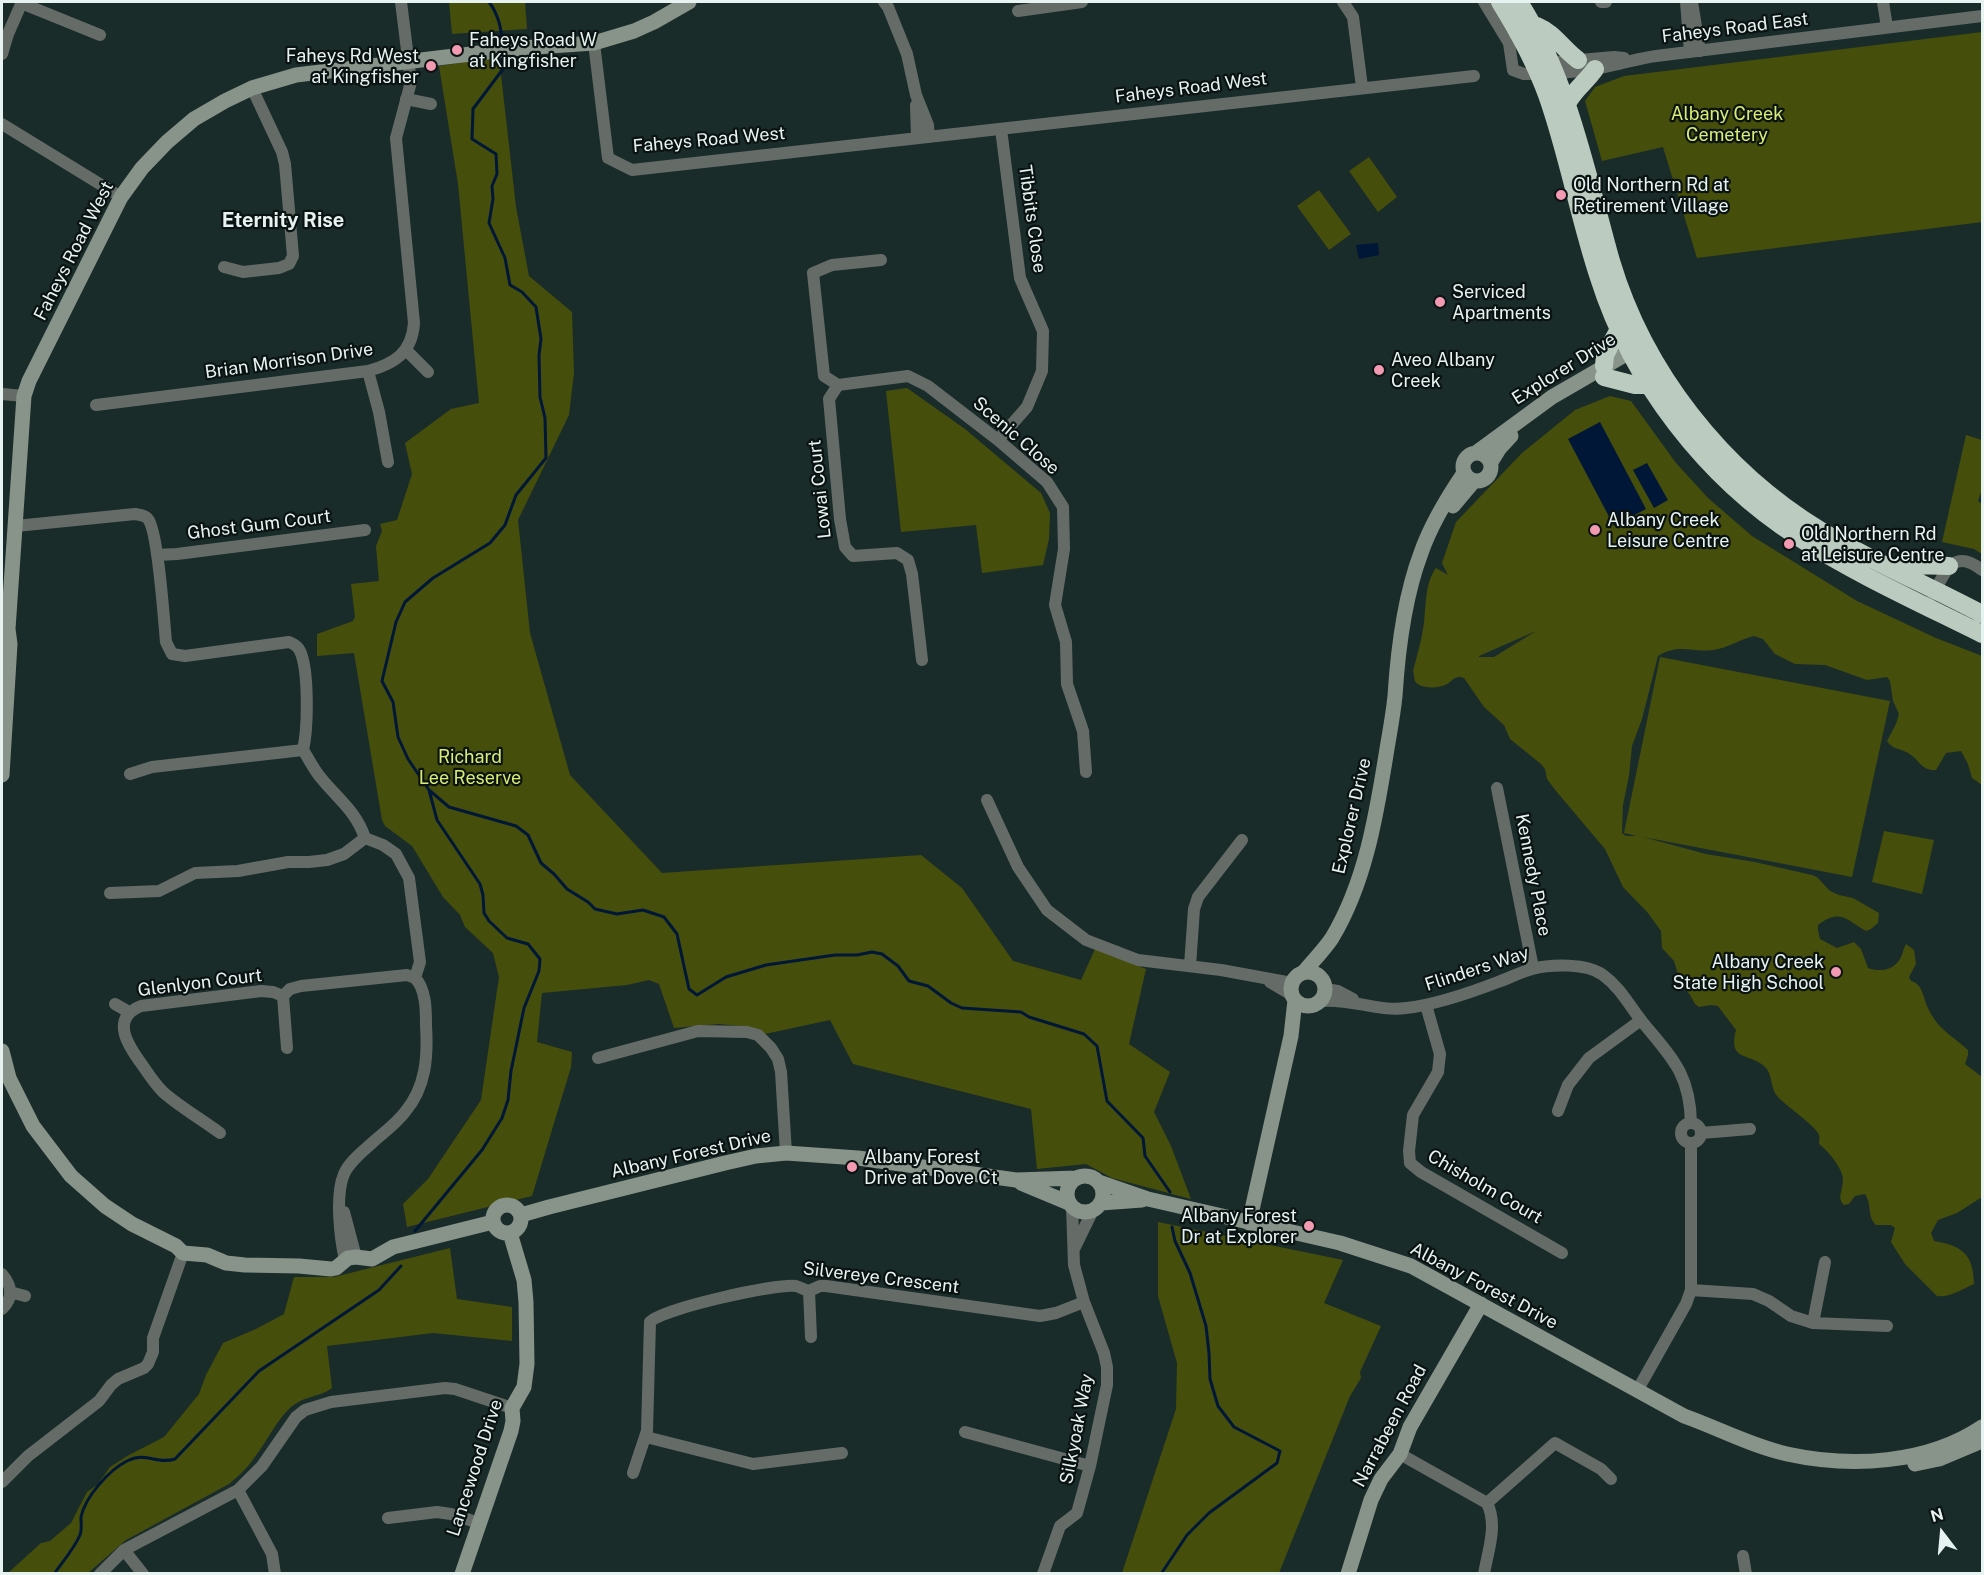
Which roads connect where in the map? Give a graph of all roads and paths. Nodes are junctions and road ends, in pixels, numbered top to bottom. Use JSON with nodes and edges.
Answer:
{"nodes":[{"id":1,"x":21,"y":2,"type":"edge"},
{"id":2,"x":401,"y":2,"type":"edge"},
{"id":3,"x":689,"y":2,"type":"edge"},
{"id":4,"x":884,"y":2,"type":"edge"},
{"id":5,"x":1082,"y":2,"type":"edge"},
{"id":6,"x":1343,"y":2,"type":"edge"},
{"id":7,"x":1484,"y":2,"type":"edge"},
{"id":8,"x":1500,"y":2,"type":"edge"},
{"id":9,"x":1520,"y":2,"type":"edge"},
{"id":10,"x":1601,"y":2,"type":"edge"},
{"id":11,"x":1606,"y":2,"type":"edge"},
{"id":12,"x":1686,"y":2,"type":"edge"},
{"id":13,"x":1692,"y":2,"type":"edge"},
{"id":14,"x":1883,"y":2,"type":"edge"},
{"id":15,"x":1018,"y":11,"type":"dead end"},
{"id":16,"x":1983,"y":16,"type":"edge"},
{"id":17,"x":1533,"y":24,"type":"junction"},
{"id":18,"x":1887,"y":27,"type":"junction"},
{"id":19,"x":100,"y":35,"type":"dead end"},
{"id":20,"x":594,"y":43,"type":"junction"},
{"id":21,"x":1695,"y":51,"type":"junction"},
{"id":22,"x":2,"y":54,"type":"edge"},
{"id":23,"x":1634,"y":59,"type":"junction"},
{"id":24,"x":1578,"y":60,"type":"junction"},
{"id":25,"x":409,"y":62,"type":"junction"},
{"id":26,"x":1545,"y":69,"type":"junction"},
{"id":27,"x":1595,"y":69,"type":"junction"},
{"id":28,"x":1474,"y":76,"type":"dead end"},
{"id":29,"x":1362,"y":87,"type":"junction"},
{"id":30,"x":252,"y":88,"type":"junction"},
{"id":31,"x":406,"y":99,"type":"junction"},
{"id":32,"x":1568,"y":102,"type":"junction"},
{"id":33,"x":431,"y":104,"type":"dead end"},
{"id":34,"x":2,"y":124,"type":"edge"},
{"id":35,"x":1001,"y":129,"type":"junction"},
{"id":36,"x":923,"y":137,"type":"junction"},
{"id":37,"x":121,"y":197,"type":"junction"},
{"id":38,"x":881,"y":260,"type":"dead end"},
{"id":39,"x":224,"y":267,"type":"dead end"},
{"id":40,"x":1618,"y":329,"type":"junction"},
{"id":41,"x":406,"y":350,"type":"junction"},
{"id":42,"x":1640,"y":351,"type":"junction"},
{"id":43,"x":368,"y":371,"type":"junction"},
{"id":44,"x":1604,"y":371,"type":"junction"},
{"id":45,"x":428,"y":372,"type":"dead end"},
{"id":46,"x":838,"y":385,"type":"junction"},
{"id":47,"x":1649,"y":385,"type":"junction"},
{"id":48,"x":2,"y":394,"type":"edge"},
{"id":49,"x":24,"y":396,"type":"junction"},
{"id":50,"x":96,"y":405,"type":"dead end"},
{"id":51,"x":998,"y":440,"type":"junction"},
{"id":52,"x":1478,"y":452,"type":"junction"},
{"id":53,"x":388,"y":462,"type":"dead end"},
{"id":54,"x":1491,"y":462,"type":"junction"},
{"id":55,"x":1469,"y":477,"type":"junction"},
{"id":56,"x":16,"y":526,"type":"junction"},
{"id":57,"x":365,"y":530,"type":"dead end"},
{"id":58,"x":157,"y":555,"type":"junction"},
{"id":59,"x":1949,"y":566,"type":"junction"},
{"id":60,"x":1894,"y":569,"type":"junction"},
{"id":61,"x":1983,"y":570,"type":"edge"},
{"id":62,"x":1932,"y":598,"type":"junction"},
{"id":63,"x":1983,"y":614,"type":"edge"},
{"id":64,"x":1983,"y":634,"type":"edge"},
{"id":65,"x":922,"y":660,"type":"dead end"},
{"id":66,"x":303,"y":750,"type":"junction"},
{"id":67,"x":1086,"y":772,"type":"dead end"},
{"id":68,"x":130,"y":774,"type":"dead end"},
{"id":69,"x":2,"y":775,"type":"edge"},
{"id":70,"x":1497,"y":788,"type":"dead end"},
{"id":71,"x":987,"y":800,"type":"dead end"},
{"id":72,"x":365,"y":837,"type":"junction"},
{"id":73,"x":1242,"y":840,"type":"dead end"},
{"id":74,"x":110,"y":893,"type":"dead end"},
{"id":75,"x":1331,"y":938,"type":"junction"},
{"id":76,"x":1190,"y":966,"type":"junction"},
{"id":77,"x":1533,"y":968,"type":"junction"},
{"id":78,"x":415,"y":978,"type":"junction"},
{"id":79,"x":1296,"y":988,"type":"junction"},
{"id":80,"x":1320,"y":994,"type":"junction"},
{"id":81,"x":283,"y":996,"type":"junction"},
{"id":82,"x":115,"y":1004,"type":"dead end"},
{"id":83,"x":1426,"y":1005,"type":"junction"},
{"id":84,"x":129,"y":1012,"type":"junction"},
{"id":85,"x":1641,"y":1020,"type":"junction"},
{"id":86,"x":1291,"y":1036,"type":"junction"},
{"id":87,"x":287,"y":1048,"type":"dead end"},
{"id":88,"x":2,"y":1050,"type":"edge"},
{"id":89,"x":598,"y":1058,"type":"dead end"},
{"id":90,"x":1558,"y":1111,"type":"dead end"},
{"id":91,"x":1692,"y":1123,"type":"junction"},
{"id":92,"x":1750,"y":1129,"type":"dead end"},
{"id":93,"x":220,"y":1133,"type":"dead end"},
{"id":94,"x":1701,"y":1133,"type":"junction"},
{"id":95,"x":1691,"y":1143,"type":"junction"},
{"id":96,"x":786,"y":1153,"type":"junction"},
{"id":97,"x":1077,"y":1178,"type":"junction"},
{"id":98,"x":1016,"y":1180,"type":"junction"},
{"id":99,"x":1099,"y":1182,"type":"junction"},
{"id":100,"x":1148,"y":1199,"type":"junction"},
{"id":101,"x":1070,"y":1204,"type":"junction"},
{"id":102,"x":1097,"y":1207,"type":"junction"},
{"id":103,"x":521,"y":1215,"type":"junction"},
{"id":104,"x":493,"y":1222,"type":"junction"},
{"id":105,"x":1249,"y":1222,"type":"junction"},
{"id":106,"x":510,"y":1233,"type":"junction"},
{"id":107,"x":1074,"y":1250,"type":"junction"},
{"id":108,"x":183,"y":1253,"type":"junction"},
{"id":109,"x":1562,"y":1253,"type":"dead end"},
{"id":110,"x":350,"y":1255,"type":"junction"},
{"id":111,"x":1825,"y":1262,"type":"dead end"},
{"id":112,"x":2,"y":1274,"type":"edge"},
{"id":113,"x":1691,"y":1290,"type":"junction"},
{"id":114,"x":809,"y":1291,"type":"junction"},
{"id":115,"x":10,"y":1292,"type":"junction"},
{"id":116,"x":25,"y":1296,"type":"dead end"},
{"id":117,"x":1084,"y":1302,"type":"junction"},
{"id":118,"x":1481,"y":1304,"type":"junction"},
{"id":119,"x":2,"y":1309,"type":"edge"},
{"id":120,"x":1813,"y":1323,"type":"junction"},
{"id":121,"x":1887,"y":1326,"type":"dead end"},
{"id":122,"x":811,"y":1337,"type":"dead end"},
{"id":123,"x":1637,"y":1391,"type":"junction"},
{"id":124,"x":512,"y":1408,"type":"junction"},
{"id":125,"x":1684,"y":1416,"type":"junction"},
{"id":126,"x":1983,"y":1427,"type":"edge"},
{"id":127,"x":965,"y":1432,"type":"dead end"},
{"id":128,"x":646,"y":1437,"type":"junction"},
{"id":129,"x":1983,"y":1441,"type":"edge"},
{"id":130,"x":842,"y":1454,"type":"dead end"},
{"id":131,"x":1400,"y":1454,"type":"junction"},
{"id":132,"x":1090,"y":1466,"type":"junction"},
{"id":133,"x":633,"y":1473,"type":"dead end"},
{"id":134,"x":1611,"y":1479,"type":"dead end"},
{"id":135,"x":2,"y":1482,"type":"edge"},
{"id":136,"x":238,"y":1490,"type":"junction"},
{"id":137,"x":1487,"y":1503,"type":"junction"},
{"id":138,"x":388,"y":1518,"type":"dead end"},
{"id":139,"x":479,"y":1522,"type":"junction"},
{"id":140,"x":124,"y":1550,"type":"junction"},
{"id":141,"x":1743,"y":1556,"type":"dead end"},
{"id":142,"x":100,"y":1574,"type":"edge"},
{"id":143,"x":143,"y":1574,"type":"edge"},
{"id":144,"x":275,"y":1574,"type":"edge"},
{"id":145,"x":462,"y":1574,"type":"edge"},
{"id":146,"x":1043,"y":1574,"type":"edge"},
{"id":147,"x":1348,"y":1574,"type":"edge"},
{"id":148,"x":1484,"y":1574,"type":"edge"},
{"id":149,"x":1746,"y":1574,"type":"edge"}],
"edges":[{"from":1,"to":19,"type":"street"},
{"from":1,"to":22,"type":"street"},
{"from":2,"to":25,"type":"street"},
{"from":3,"to":20,"type":"street"},
{"from":4,"to":36,"type":"street"},
{"from":5,"to":15,"type":"street"},
{"from":6,"to":29,"type":"street"},
{"from":7,"to":26,"type":"street"},
{"from":8,"to":26,"type":"highway"},
{"from":9,"to":17,"type":"highway"},
{"from":10,"to":11,"type":"street"},
{"from":12,"to":21,"type":"street"},
{"from":13,"to":21,"type":"street"},
{"from":14,"to":18,"type":"street"},
{"from":16,"to":18,"type":"street","name":"Faheys Road East"},
{"from":17,"to":24,"type":"highway"},
{"from":17,"to":26,"type":"highway"},
{"from":18,"to":21,"type":"street","name":"Faheys Road East"},
{"from":20,"to":25,"type":"street","name":"Faheys Road West"},
{"from":20,"to":36,"type":"street","name":"Faheys Road West"},
{"from":21,"to":23,"type":"street","name":"Faheys Road East"},
{"from":23,"to":24,"type":"street","name":"Faheys Road East"},
{"from":23,"to":27,"type":"street","name":"Faheys Road East"},
{"from":24,"to":26,"type":"street","name":"Faheys Road East"},
{"from":25,"to":30,"type":"street","name":"Faheys Road West"},
{"from":25,"to":31,"type":"street"},
{"from":26,"to":27,"type":"street","name":"Faheys Road East"},
{"from":26,"to":32,"type":"highway"},
{"from":26,"to":40,"type":"highway"},
{"from":27,"to":32,"type":"highway"},
{"from":28,"to":29,"type":"street","name":"Faheys Road West"},
{"from":29,"to":35,"type":"street","name":"Faheys Road West"},
{"from":30,"to":37,"type":"street","name":"Faheys Road West"},
{"from":30,"to":39,"type":"street"},
{"from":31,"to":33,"type":"street"},
{"from":31,"to":41,"type":"street"},
{"from":32,"to":42,"type":"highway"},
{"from":34,"to":37,"type":"street"},
{"from":35,"to":36,"type":"street","name":"Faheys Road West"},
{"from":35,"to":51,"type":"street","name":"Tibbits Close"},
{"from":37,"to":49,"type":"street","name":"Faheys Road West"},
{"from":38,"to":46,"type":"street"},
{"from":40,"to":42,"type":"highway"},
{"from":40,"to":44,"type":"highway"},
{"from":41,"to":43,"type":"street","name":"Brian Morrison Drive"},
{"from":41,"to":45,"type":"street"},
{"from":42,"to":44,"type":"street","name":"Explorer Drive"},
{"from":42,"to":47,"type":"highway"},
{"from":42,"to":60,"type":"highway"},
{"from":43,"to":50,"type":"street","name":"Brian Morrison Drive"},
{"from":43,"to":53,"type":"street"},
{"from":44,"to":47,"type":"highway"},
{"from":44,"to":52,"type":"street","name":"Explorer Drive"},
{"from":44,"to":54,"type":"street","name":"Explorer Drive"},
{"from":46,"to":51,"type":"street","name":"Scenic Close"},
{"from":46,"to":65,"type":"street","name":"Lowai Court"},
{"from":47,"to":62,"type":"highway"},
{"from":48,"to":49,"type":"street"},
{"from":49,"to":56,"type":"street","name":"Faheys Road West"},
{"from":51,"to":67,"type":"street","name":"Scenic Close"},
{"from":52,"to":54,"type":"street"},
{"from":52,"to":55,"type":"street"},
{"from":54,"to":55,"type":"street"},
{"from":55,"to":75,"type":"street","name":"Explorer Drive"},
{"from":56,"to":58,"type":"street"},
{"from":56,"to":69,"type":"street","name":"Faheys Road West"},
{"from":57,"to":58,"type":"street","name":"Ghost Gum Court"},
{"from":58,"to":66,"type":"street"},
{"from":59,"to":60,"type":"highway"},
{"from":59,"to":61,"type":"street"},
{"from":59,"to":62,"type":"street"},
{"from":60,"to":62,"type":"highway"},
{"from":62,"to":63,"type":"highway"},
{"from":62,"to":64,"type":"highway"},
{"from":66,"to":68,"type":"street"},
{"from":66,"to":72,"type":"street"},
{"from":70,"to":77,"type":"street","name":"Kennedy Place"},
{"from":71,"to":76,"type":"street"},
{"from":72,"to":74,"type":"street"},
{"from":72,"to":78,"type":"street"},
{"from":73,"to":76,"type":"street"},
{"from":75,"to":79,"type":"street","name":"Explorer Drive"},
{"from":75,"to":80,"type":"street","name":"Explorer Drive"},
{"from":76,"to":79,"type":"street"},
{"from":77,"to":83,"type":"street","name":"Flinders Way"},
{"from":77,"to":85,"type":"street","name":"Flinders Way"},
{"from":78,"to":81,"type":"street","name":"Glenlyon Court"},
{"from":78,"to":110,"type":"street"},
{"from":79,"to":80,"type":"street"},
{"from":79,"to":80,"type":"street"},
{"from":79,"to":86,"type":"street","name":"Explorer Drive"},
{"from":80,"to":83,"type":"street","name":"Flinders Way"},
{"from":80,"to":86,"type":"street","name":"Explorer Drive"},
{"from":81,"to":84,"type":"street","name":"Glenlyon Court"},
{"from":81,"to":87,"type":"street"},
{"from":82,"to":84,"type":"street","name":"Glenlyon Court"},
{"from":83,"to":109,"type":"street","name":"Chisholm Court"},
{"from":84,"to":93,"type":"street","name":"Glenlyon Court"},
{"from":85,"to":90,"type":"street"},
{"from":85,"to":91,"type":"street","name":"Flinders Way"},
{"from":86,"to":105,"type":"street","name":"Explorer Drive"},
{"from":88,"to":108,"type":"street"},
{"from":89,"to":96,"type":"street"},
{"from":91,"to":94,"type":"street"},
{"from":91,"to":95,"type":"street"},
{"from":92,"to":94,"type":"street"},
{"from":94,"to":95,"type":"street"},
{"from":95,"to":113,"type":"street"},
{"from":96,"to":98,"type":"street","name":"Albany Forest Drive"},
{"from":96,"to":103,"type":"street","name":"Albany Forest Drive"},
{"from":97,"to":98,"type":"street","name":"Albany Forest Drive"},
{"from":97,"to":99,"type":"street"},
{"from":97,"to":101,"type":"street"},
{"from":98,"to":101,"type":"street","name":"Albany Forest Drive"},
{"from":99,"to":100,"type":"street","name":"Albany Forest Drive"},
{"from":99,"to":102,"type":"street"},
{"from":100,"to":102,"type":"street","name":"Albany Forest Drive"},
{"from":100,"to":105,"type":"street","name":"Albany Forest Drive"},
{"from":101,"to":102,"type":"street"},
{"from":101,"to":107,"type":"street","name":"Silkyoak Way"},
{"from":102,"to":107,"type":"street"},
{"from":103,"to":104,"type":"street"},
{"from":103,"to":106,"type":"street"},
{"from":104,"to":106,"type":"street"},
{"from":104,"to":110,"type":"street"},
{"from":105,"to":118,"type":"street","name":"Albany Forest Drive"},
{"from":106,"to":124,"type":"street","name":"Lancewood Drive"},
{"from":107,"to":117,"type":"street","name":"Silkyoak Way"},
{"from":108,"to":110,"type":"street"},
{"from":108,"to":135,"type":"street"},
{"from":111,"to":120,"type":"street"},
{"from":112,"to":115,"type":"street"},
{"from":113,"to":120,"type":"street"},
{"from":113,"to":123,"type":"street"},
{"from":114,"to":117,"type":"street","name":"Silvereye Crescent"},
{"from":114,"to":122,"type":"street"},
{"from":114,"to":128,"type":"street","name":"Silvereye Crescent"},
{"from":115,"to":116,"type":"street"},
{"from":115,"to":119,"type":"street"},
{"from":117,"to":132,"type":"street","name":"Silkyoak Way"},
{"from":118,"to":123,"type":"street","name":"Albany Forest Drive"},
{"from":118,"to":131,"type":"street","name":"Narrabeen Road"},
{"from":120,"to":121,"type":"street"},
{"from":123,"to":125,"type":"street","name":"Albany Forest Drive"},
{"from":124,"to":136,"type":"street"},
{"from":124,"to":139,"type":"street","name":"Lancewood Drive"},
{"from":125,"to":126,"type":"street","name":"Albany Forest Drive"},
{"from":125,"to":129,"type":"street","name":"Albany Forest Drive"},
{"from":127,"to":132,"type":"street"},
{"from":128,"to":130,"type":"street"},
{"from":128,"to":133,"type":"street","name":"Silvereye Crescent"},
{"from":131,"to":137,"type":"street"},
{"from":131,"to":147,"type":"street","name":"Narrabeen Road"},
{"from":132,"to":146,"type":"street","name":"Silkyoak Way"},
{"from":134,"to":137,"type":"street"},
{"from":136,"to":140,"type":"street"},
{"from":136,"to":144,"type":"street"},
{"from":137,"to":148,"type":"street"},
{"from":138,"to":139,"type":"street"},
{"from":139,"to":145,"type":"street","name":"Lancewood Drive"},
{"from":140,"to":142,"type":"street"},
{"from":140,"to":143,"type":"street"},
{"from":141,"to":149,"type":"street"}]}
